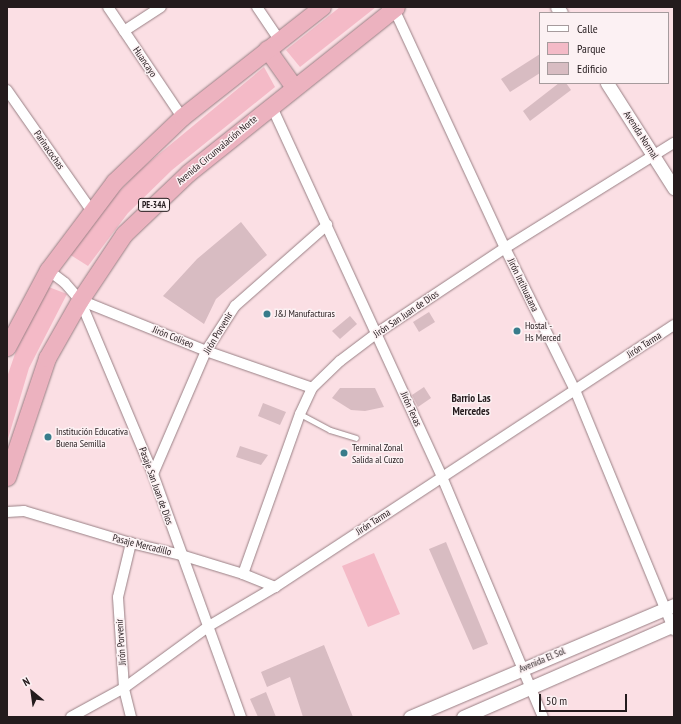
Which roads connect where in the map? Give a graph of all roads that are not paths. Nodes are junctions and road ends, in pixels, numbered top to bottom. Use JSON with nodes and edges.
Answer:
{"nodes":[{"id":1,"x":108,"y":7,"type":"edge"},
{"id":2,"x":162,"y":7,"type":"edge"},
{"id":3,"x":257,"y":7,"type":"edge"},
{"id":4,"x":322,"y":7,"type":"edge"},
{"id":5,"x":395,"y":8,"type":"edge"},
{"id":6,"x":124,"y":31,"type":"junction"},
{"id":7,"x":273,"y":45,"type":"junction"},
{"id":8,"x":608,"y":84,"type":"edge"},
{"id":9,"x":294,"y":87,"type":"junction"},
{"id":10,"x":7,"y":90,"type":"edge"},
{"id":11,"x":271,"y":105,"type":"junction"},
{"id":12,"x":182,"y":117,"type":"junction"},
{"id":13,"x":674,"y":143,"type":"edge"},
{"id":14,"x":654,"y":156,"type":"junction"},
{"id":15,"x":674,"y":188,"type":"edge"},
{"id":16,"x":91,"y":210,"type":"junction"},
{"id":17,"x":327,"y":225,"type":"junction"},
{"id":18,"x":505,"y":248,"type":"junction"},
{"id":19,"x":48,"y":270,"type":"junction"},
{"id":20,"x":80,"y":300,"type":"junction"},
{"id":21,"x":674,"y":325,"type":"edge"},
{"id":22,"x":377,"y":333,"type":"junction"},
{"id":23,"x":8,"y":338,"type":"edge"},
{"id":24,"x":206,"y":351,"type":"junction"},
{"id":25,"x":312,"y":388,"type":"junction"},
{"id":26,"x":575,"y":390,"type":"junction"},
{"id":27,"x":300,"y":414,"type":"junction"},
{"id":28,"x":356,"y":438,"type":"dead end"},
{"id":29,"x":153,"y":474,"type":"junction"},
{"id":30,"x":7,"y":477,"type":"edge"},
{"id":31,"x":442,"y":477,"type":"junction"},
{"id":32,"x":7,"y":512,"type":"edge"},
{"id":33,"x":131,"y":543,"type":"junction"},
{"id":34,"x":181,"y":555,"type":"junction"},
{"id":35,"x":243,"y":574,"type":"junction"},
{"id":36,"x":275,"y":587,"type":"junction"},
{"id":37,"x":669,"y":607,"type":"edge"},
{"id":38,"x":209,"y":626,"type":"junction"},
{"id":39,"x":673,"y":627,"type":"edge"},
{"id":40,"x":521,"y":669,"type":"junction"},
{"id":41,"x":124,"y":688,"type":"junction"},
{"id":42,"x":530,"y":689,"type":"junction"},
{"id":43,"x":71,"y":717,"type":"edge"},
{"id":44,"x":131,"y":717,"type":"edge"},
{"id":45,"x":241,"y":717,"type":"edge"},
{"id":46,"x":410,"y":717,"type":"edge"},
{"id":47,"x":463,"y":717,"type":"edge"},
{"id":48,"x":543,"y":717,"type":"edge"}],
"edges":[{"from":1,"to":6,"type":"street","name":"Huancayo"},
{"from":2,"to":6,"type":"street"},
{"from":3,"to":7,"type":"street"},
{"from":4,"to":7,"type":"highway"},
{"from":5,"to":9,"type":"highway","name":"Avenida Circunvalación Norte","number":"PE-34A"},
{"from":5,"to":18,"type":"street","name":"Jirón Intihuatana"},
{"from":6,"to":12,"type":"street","name":"Huancayo"},
{"from":7,"to":9,"type":"highway"},
{"from":7,"to":12,"type":"highway"},
{"from":8,"to":14,"type":"street","name":"Avenida Normal"},
{"from":9,"to":11,"type":"highway","name":"Avenida Circunvalación Norte","number":"PE-34A"},
{"from":10,"to":16,"type":"street","name":"Parinacochas"},
{"from":11,"to":17,"type":"street","name":"Jirón Texas"},
{"from":11,"to":20,"type":"highway","name":"Avenida Circunvalación Norte","number":"PE-34A"},
{"from":12,"to":16,"type":"highway"},
{"from":13,"to":14,"type":"street","name":"Jirón San Juan de Dios"},
{"from":14,"to":15,"type":"street","name":"Avenida Normal"},
{"from":14,"to":18,"type":"street","name":"Jirón San Juan de Dios"},
{"from":16,"to":19,"type":"highway"},
{"from":17,"to":22,"type":"street","name":"Jirón Texas"},
{"from":17,"to":24,"type":"street","name":"Jirón Porvenir"},
{"from":18,"to":22,"type":"street","name":"Jirón San Juan de Dios"},
{"from":18,"to":26,"type":"street","name":"Jirón Intihuatana"},
{"from":19,"to":20,"type":"street","name":"Pasaje San Juan de Dios"},
{"from":19,"to":23,"type":"highway"},
{"from":20,"to":24,"type":"street","name":"Jirón Coliseo"},
{"from":20,"to":29,"type":"street","name":"Pasaje San Juan de Dios"},
{"from":20,"to":30,"type":"highway","name":"Avenida Circunvalación Norte","number":"PE-34A"},
{"from":21,"to":26,"type":"street","name":"Jirón Tarma"},
{"from":22,"to":25,"type":"street","name":"Jirón San Juan de Dios"},
{"from":22,"to":31,"type":"street","name":"Jirón Texas"},
{"from":24,"to":25,"type":"street","name":"Jirón Coliseo"},
{"from":24,"to":29,"type":"street","name":"Jirón Porvenir"},
{"from":25,"to":27,"type":"street","name":"Jirón San Juan de Dios"},
{"from":26,"to":31,"type":"street","name":"Jirón Tarma"},
{"from":26,"to":37,"type":"street","name":"Jirón Intihuatana"},
{"from":27,"to":28,"type":"lane"},
{"from":27,"to":35,"type":"street","name":"Jirón San Juan de Dios"},
{"from":29,"to":34,"type":"street","name":"Pasaje San Juan de Dios"},
{"from":31,"to":36,"type":"street","name":"Jirón Tarma"},
{"from":31,"to":40,"type":"street","name":"Jirón Texas"},
{"from":32,"to":33,"type":"street","name":"Pasaje Mercadillo"},
{"from":33,"to":34,"type":"street","name":"Pasaje Mercadillo"},
{"from":33,"to":41,"type":"street","name":"Jirón Porvenir"},
{"from":34,"to":35,"type":"street","name":"Pasaje Mercadillo"},
{"from":34,"to":38,"type":"street","name":"Pasaje San Juan de Dios"},
{"from":35,"to":36,"type":"street","name":"Pasaje Mercadillo"},
{"from":36,"to":38,"type":"street","name":"Jirón Tarma"},
{"from":37,"to":39,"type":"street","name":"Jirón Intihuatana"},
{"from":37,"to":40,"type":"street","name":"Avenida El Sol"},
{"from":38,"to":41,"type":"street","name":"Jirón Tarma"},
{"from":38,"to":45,"type":"street"},
{"from":39,"to":42,"type":"street"},
{"from":40,"to":42,"type":"street","name":"Jirón Texas"},
{"from":40,"to":46,"type":"street","name":"Avenida El Sol"},
{"from":41,"to":43,"type":"street","name":"Jirón Tarma"},
{"from":41,"to":44,"type":"street","name":"Jirón Porvenir"},
{"from":42,"to":47,"type":"street"},
{"from":42,"to":48,"type":"street","name":"Jirón Texas"}]}
